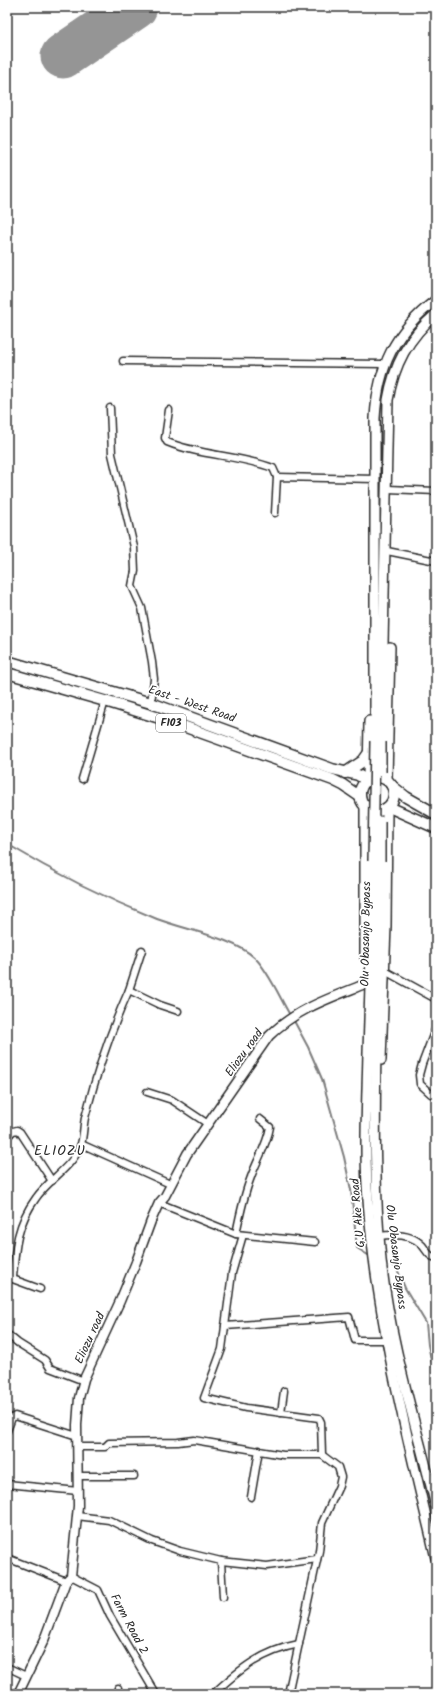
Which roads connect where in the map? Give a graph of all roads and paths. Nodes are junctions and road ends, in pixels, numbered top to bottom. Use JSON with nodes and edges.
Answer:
{"nodes":[{"id":1,"x":436,"y":300,"type":"edge"},
{"id":2,"x":436,"y":314,"type":"edge"},
{"id":3,"x":123,"y":361,"type":"dead end"},
{"id":4,"x":385,"y":364,"type":"junction"},
{"id":5,"x":110,"y":408,"type":"dead end"},
{"id":6,"x":169,"y":410,"type":"dead end"},
{"id":7,"x":277,"y":478,"type":"junction"},
{"id":8,"x":376,"y":479,"type":"junction"},
{"id":9,"x":388,"y":489,"type":"junction"},
{"id":10,"x":436,"y":491,"type":"edge"},
{"id":11,"x":275,"y":513,"type":"dead end"},
{"id":12,"x":376,"y":536,"type":"junction"},
{"id":13,"x":386,"y":538,"type":"junction"},
{"id":14,"x":388,"y":551,"type":"junction"},
{"id":15,"x":436,"y":561,"type":"edge"},
{"id":16,"x":7,"y":661,"type":"edge"},
{"id":17,"x":7,"y":673,"type":"edge"},
{"id":18,"x":105,"y":701,"type":"junction"},
{"id":19,"x":150,"y":703,"type":"junction"},
{"id":20,"x":378,"y":741,"type":"junction"},
{"id":21,"x":368,"y":754,"type":"junction"},
{"id":22,"x":345,"y":773,"type":"junction"},
{"id":23,"x":82,"y":779,"type":"dead end"},
{"id":24,"x":367,"y":779,"type":"junction"},
{"id":25,"x":390,"y":782,"type":"junction"},
{"id":26,"x":359,"y":796,"type":"junction"},
{"id":27,"x":366,"y":807,"type":"junction"},
{"id":28,"x":388,"y":807,"type":"junction"},
{"id":29,"x":436,"y":814,"type":"edge"},
{"id":30,"x":436,"y":828,"type":"edge"},
{"id":31,"x":142,"y":950,"type":"dead end"},
{"id":32,"x":384,"y":971,"type":"junction"},
{"id":33,"x":364,"y":984,"type":"junction"},
{"id":34,"x":129,"y":990,"type":"junction"},
{"id":35,"x":436,"y":999,"type":"edge"},
{"id":36,"x":178,"y":1011,"type":"dead end"},
{"id":37,"x":436,"y":1027,"type":"edge"},
{"id":38,"x":147,"y":1092,"type":"dead end"},
{"id":39,"x":431,"y":1094,"type":"dead end"},
{"id":40,"x":371,"y":1100,"type":"junction"},
{"id":41,"x":260,"y":1119,"type":"dead end"},
{"id":42,"x":208,"y":1124,"type":"junction"},
{"id":43,"x":7,"y":1137,"type":"edge"},
{"id":44,"x":81,"y":1144,"type":"junction"},
{"id":45,"x":52,"y":1181,"type":"junction"},
{"id":46,"x":170,"y":1184,"type":"junction"},
{"id":47,"x":159,"y":1203,"type":"junction"},
{"id":48,"x":236,"y":1234,"type":"junction"},
{"id":49,"x":243,"y":1235,"type":"junction"},
{"id":50,"x":379,"y":1236,"type":"junction"},
{"id":51,"x":315,"y":1242,"type":"dead end"},
{"id":52,"x":436,"y":1258,"type":"edge"},
{"id":53,"x":10,"y":1277,"type":"edge"},
{"id":54,"x":40,"y":1288,"type":"dead end"},
{"id":55,"x":225,"y":1326,"type":"junction"},
{"id":56,"x":7,"y":1334,"type":"edge"},
{"id":57,"x":386,"y":1340,"type":"junction"},
{"id":58,"x":84,"y":1381,"type":"junction"},
{"id":59,"x":284,"y":1391,"type":"dead end"},
{"id":60,"x":281,"y":1413,"type":"junction"},
{"id":61,"x":7,"y":1431,"type":"edge"},
{"id":62,"x":77,"y":1436,"type":"junction"},
{"id":63,"x":77,"y":1447,"type":"junction"},
{"id":64,"x":259,"y":1450,"type":"junction"},
{"id":65,"x":322,"y":1455,"type":"junction"},
{"id":66,"x":78,"y":1476,"type":"junction"},
{"id":67,"x":134,"y":1476,"type":"dead end"},
{"id":68,"x":7,"y":1484,"type":"edge"},
{"id":69,"x":78,"y":1491,"type":"junction"},
{"id":70,"x":250,"y":1497,"type":"dead end"},
{"id":71,"x":436,"y":1506,"type":"edge"},
{"id":72,"x":77,"y":1516,"type":"junction"},
{"id":73,"x":7,"y":1558,"type":"edge"},
{"id":74,"x":436,"y":1558,"type":"edge"},
{"id":75,"x":317,"y":1559,"type":"junction"},
{"id":76,"x":221,"y":1561,"type":"junction"},
{"id":77,"x":69,"y":1578,"type":"junction"},
{"id":78,"x":223,"y":1597,"type":"dead end"},
{"id":79,"x":299,"y":1644,"type":"junction"},
{"id":80,"x":7,"y":1667,"type":"edge"},
{"id":81,"x":26,"y":1676,"type":"junction"},
{"id":82,"x":18,"y":1694,"type":"edge"},
{"id":83,"x":156,"y":1694,"type":"edge"},
{"id":84,"x":213,"y":1694,"type":"edge"},
{"id":85,"x":288,"y":1694,"type":"edge"}],
"edges":[{"from":1,"to":4,"type":"main road"},
{"from":2,"to":9,"type":"main road"},
{"from":3,"to":4,"type":"street"},
{"from":4,"to":8,"type":"main road"},
{"from":5,"to":19,"type":"street"},
{"from":6,"to":7,"type":"street"},
{"from":7,"to":8,"type":"street"},
{"from":7,"to":11,"type":"street"},
{"from":8,"to":12,"type":"main road"},
{"from":9,"to":10,"type":"street"},
{"from":9,"to":13,"type":"main road"},
{"from":12,"to":20,"type":"main road"},
{"from":12,"to":21,"type":"main road"},
{"from":13,"to":14,"type":"main road"},
{"from":13,"to":20,"type":"main road"},
{"from":14,"to":15,"type":"street"},
{"from":14,"to":25,"type":"main road"},
{"from":16,"to":19,"type":"main road","name":"East - West Road","number":"F103"},
{"from":17,"to":18,"type":"main road","name":"East - West Road","number":"F103"},
{"from":18,"to":23,"type":"street"},
{"from":18,"to":26,"type":"main road","name":"East - West Road","number":"F103"},
{"from":19,"to":22,"type":"main road","name":"East - West Road","number":"F103"},
{"from":20,"to":40,"type":"main road","name":"Olu Obasanjo Bypass","bridge":true},
{"from":21,"to":22,"type":"main road"},
{"from":21,"to":24,"type":"main road"},
{"from":22,"to":24,"type":"main road","name":"East - West Road","number":"F103"},
{"from":24,"to":25,"type":"main road","number":"F103"},
{"from":24,"to":26,"type":"main road"},
{"from":25,"to":28,"type":"main road"},
{"from":25,"to":29,"type":"main road"},
{"from":26,"to":27,"type":"main road","number":"F103"},
{"from":27,"to":28,"type":"main road"},
{"from":27,"to":33,"type":"main road"},
{"from":28,"to":30,"type":"main road"},
{"from":28,"to":32,"type":"main road"},
{"from":31,"to":34,"type":"street"},
{"from":32,"to":35,"type":"street"},
{"from":32,"to":40,"type":"main road"},
{"from":33,"to":40,"type":"main road"},
{"from":33,"to":42,"type":"street","name":"Eliozu road"},
{"from":34,"to":36,"type":"street"},
{"from":34,"to":44,"type":"street"},
{"from":37,"to":39,"type":"street"},
{"from":38,"to":42,"type":"street"},
{"from":40,"to":50,"type":"main road","name":"Olu Obasanjo Bypass"},
{"from":40,"to":57,"type":"main road","name":"G.U Ake Road"},
{"from":41,"to":48,"type":"street"},
{"from":42,"to":46,"type":"street","name":"Eliozu road"},
{"from":43,"to":45,"type":"street"},
{"from":44,"to":45,"type":"street"},
{"from":44,"to":46,"type":"street"},
{"from":45,"to":53,"type":"street"},
{"from":46,"to":47,"type":"street","name":"Eliozu road"},
{"from":47,"to":48,"type":"street"},
{"from":47,"to":58,"type":"street","name":"Eliozu road"},
{"from":48,"to":49,"type":"street"},
{"from":49,"to":51,"type":"street"},
{"from":49,"to":55,"type":"street"},
{"from":50,"to":52,"type":"street"},
{"from":50,"to":71,"type":"main road","name":"Olu Obasanjo Bypass"},
{"from":53,"to":54,"type":"street"},
{"from":55,"to":57,"type":"street"},
{"from":55,"to":60,"type":"street"},
{"from":56,"to":58,"type":"street"},
{"from":57,"to":74,"type":"main road","name":"G.U Ake Road"},
{"from":58,"to":62,"type":"street","name":"Eliozu road"},
{"from":59,"to":60,"type":"street"},
{"from":60,"to":65,"type":"street"},
{"from":61,"to":62,"type":"street"},
{"from":62,"to":63,"type":"street","name":"Eliozu road"},
{"from":63,"to":64,"type":"street"},
{"from":63,"to":66,"type":"street","name":"Eliozu road"},
{"from":64,"to":65,"type":"street"},
{"from":64,"to":70,"type":"street"},
{"from":65,"to":75,"type":"street"},
{"from":66,"to":67,"type":"street"},
{"from":66,"to":69,"type":"street","name":"Eliozu road"},
{"from":68,"to":69,"type":"street"},
{"from":69,"to":72,"type":"street","name":"Eliozu road"},
{"from":72,"to":76,"type":"street"},
{"from":72,"to":77,"type":"street","name":"Eliozu road"},
{"from":73,"to":77,"type":"street","name":"Farm Road 2"},
{"from":75,"to":76,"type":"street"},
{"from":75,"to":79,"type":"street"},
{"from":76,"to":78,"type":"street"},
{"from":77,"to":81,"type":"street","name":"Eliozu road"},
{"from":77,"to":83,"type":"street","name":"Farm Road 2"},
{"from":79,"to":84,"type":"street"},
{"from":79,"to":85,"type":"street"},
{"from":80,"to":81,"type":"street"},
{"from":81,"to":82,"type":"street","name":"Eliozu road"}]}
